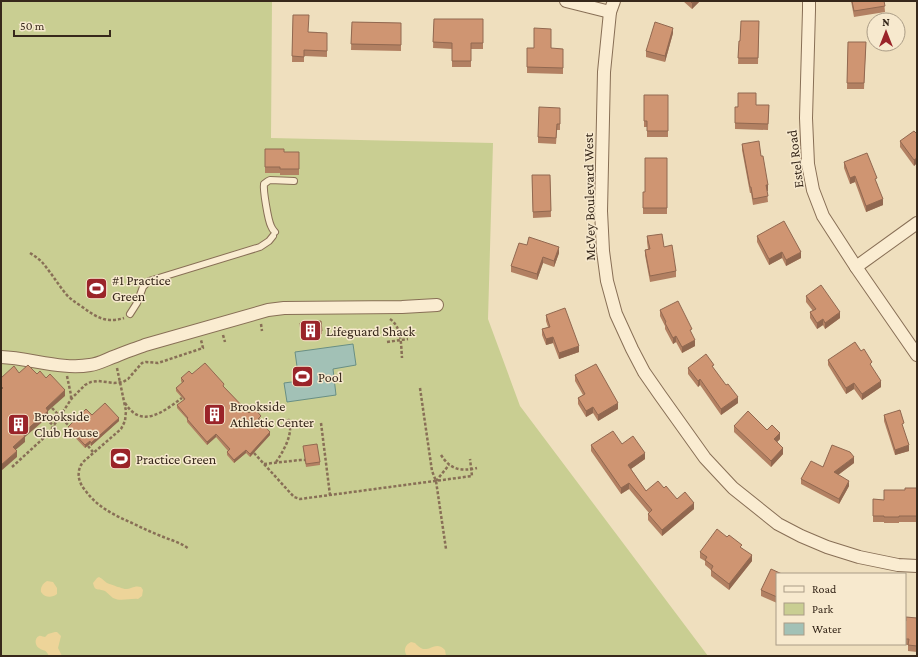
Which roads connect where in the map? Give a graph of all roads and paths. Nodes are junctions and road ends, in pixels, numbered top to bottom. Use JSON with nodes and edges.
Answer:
{"nodes":[{"id":1,"x":566,"y":1,"type":"edge"},
{"id":2,"x":614,"y":1,"type":"edge"},
{"id":3,"x":808,"y":1,"type":"edge"},
{"id":4,"x":610,"y":12,"type":"junction"},
{"id":5,"x":294,"y":181,"type":"dead end"},
{"id":6,"x":917,"y":223,"type":"edge"},
{"id":7,"x":30,"y":253,"type":"dead end"},
{"id":8,"x":856,"y":267,"type":"junction"},
{"id":9,"x":437,"y":305,"type":"dead end"},
{"id":10,"x":130,"y":314,"type":"joint"},
{"id":11,"x":387,"y":318,"type":"dead end"},
{"id":12,"x":265,"y":321,"type":"dead end"},
{"id":13,"x":222,"y":331,"type":"dead end"},
{"id":14,"x":262,"y":331,"type":"dead end"},
{"id":15,"x":200,"y":337,"type":"dead end"},
{"id":16,"x":408,"y":339,"type":"dead end"},
{"id":17,"x":400,"y":340,"type":"junction"},
{"id":18,"x":225,"y":342,"type":"dead end"},
{"id":19,"x":387,"y":342,"type":"dead end"},
{"id":20,"x":917,"y":355,"type":"edge"},
{"id":21,"x":115,"y":356,"type":"junction"},
{"id":22,"x":1,"y":357,"type":"edge"},
{"id":23,"x":402,"y":358,"type":"dead end"},
{"id":24,"x":67,"y":366,"type":"junction"},
{"id":25,"x":120,"y":383,"type":"junction"},
{"id":26,"x":420,"y":388,"type":"dead end"},
{"id":27,"x":123,"y":398,"type":"junction"},
{"id":28,"x":182,"y":398,"type":"edge"},
{"id":29,"x":71,"y":399,"type":"junction"},
{"id":30,"x":52,"y":408,"type":"edge"},
{"id":31,"x":60,"y":416,"type":"junction"},
{"id":32,"x":46,"y":419,"type":"edge"},
{"id":33,"x":288,"y":419,"type":"dead end"},
{"id":34,"x":321,"y":423,"type":"dead end"},
{"id":35,"x":54,"y":426,"type":"junction"},
{"id":36,"x":70,"y":427,"type":"edge"},
{"id":37,"x":88,"y":446,"type":"edge"},
{"id":38,"x":93,"y":452,"type":"junction"},
{"id":39,"x":254,"y":453,"type":"edge"},
{"id":40,"x":440,"y":455,"type":"dead end"},
{"id":41,"x":325,"y":457,"type":"junction"},
{"id":42,"x":319,"y":458,"type":"edge"},
{"id":43,"x":312,"y":459,"type":"edge"},
{"id":44,"x":470,"y":459,"type":"dead end"},
{"id":45,"x":276,"y":462,"type":"junction"},
{"id":46,"x":264,"y":464,"type":"junction"},
{"id":47,"x":449,"y":465,"type":"junction"},
{"id":48,"x":12,"y":467,"type":"dead end"},
{"id":49,"x":477,"y":468,"type":"dead end"},
{"id":50,"x":471,"y":470,"type":"junction"},
{"id":51,"x":436,"y":481,"type":"junction"},
{"id":52,"x":330,"y":495,"type":"junction"},
{"id":53,"x":189,"y":549,"type":"dead end"},
{"id":54,"x":446,"y":549,"type":"dead end"},
{"id":55,"x":917,"y":566,"type":"edge"}],
"edges":[{"from":1,"to":4,"type":"street"},
{"from":2,"to":4,"type":"street","name":"McVey Boulevard West"},
{"from":3,"to":8,"type":"street","name":"Estel Road"},
{"from":4,"to":55,"type":"street","name":"McVey Boulevard West"},
{"from":5,"to":10,"type":"lane"},
{"from":6,"to":8,"type":"street"},
{"from":7,"to":10,"type":"path"},
{"from":8,"to":20,"type":"street","name":"Estel Road"},
{"from":9,"to":21,"type":"street"},
{"from":11,"to":17,"type":"path"},
{"from":12,"to":14,"type":"path"},
{"from":13,"to":18,"type":"path"},
{"from":15,"to":25,"type":"path"},
{"from":16,"to":17,"type":"path"},
{"from":17,"to":19,"type":"path"},
{"from":17,"to":23,"type":"path"},
{"from":21,"to":24,"type":"street"},
{"from":21,"to":25,"type":"path"},
{"from":22,"to":24,"type":"street"},
{"from":24,"to":29,"type":"path"},
{"from":25,"to":27,"type":"path"},
{"from":25,"to":29,"type":"path"},
{"from":26,"to":51,"type":"path"},
{"from":27,"to":28,"type":"path"},
{"from":27,"to":38,"type":"path"},
{"from":29,"to":31,"type":"path"},
{"from":30,"to":31,"type":"path"},
{"from":31,"to":35,"type":"path"},
{"from":31,"to":36,"type":"path"},
{"from":32,"to":35,"type":"path"},
{"from":33,"to":45,"type":"path"},
{"from":34,"to":41,"type":"path"},
{"from":35,"to":48,"type":"path"},
{"from":37,"to":38,"type":"path"},
{"from":38,"to":53,"type":"path"},
{"from":39,"to":46,"type":"path"},
{"from":40,"to":47,"type":"path"},
{"from":41,"to":42,"type":"path"},
{"from":41,"to":52,"type":"path"},
{"from":43,"to":45,"type":"path"},
{"from":44,"to":50,"type":"path"},
{"from":45,"to":46,"type":"path"},
{"from":46,"to":52,"type":"path"},
{"from":47,"to":50,"type":"path"},
{"from":47,"to":51,"type":"path"},
{"from":49,"to":50,"type":"path"},
{"from":50,"to":51,"type":"path"},
{"from":51,"to":52,"type":"path"},
{"from":51,"to":54,"type":"path"}]}
